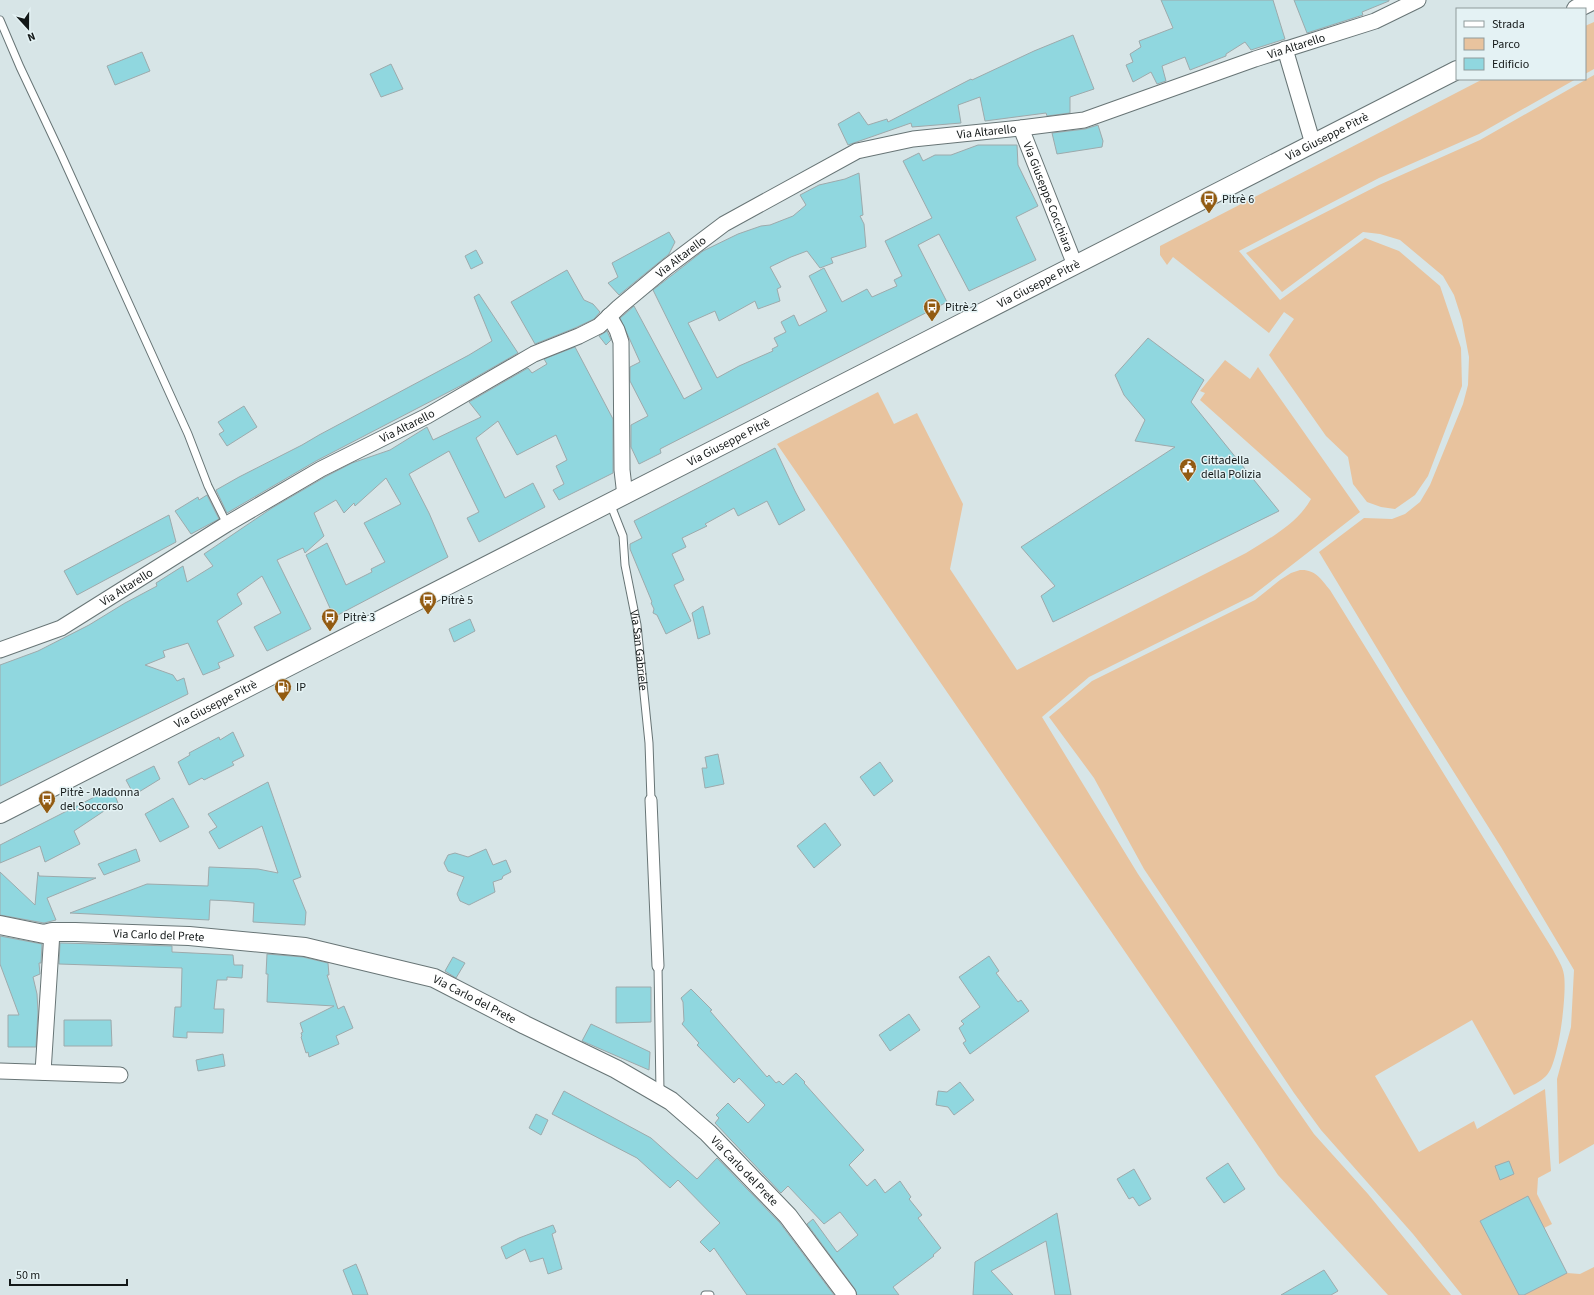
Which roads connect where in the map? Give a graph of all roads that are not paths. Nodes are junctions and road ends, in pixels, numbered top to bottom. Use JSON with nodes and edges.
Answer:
{"nodes":[{"id":1,"x":1418,"y":0,"type":"edge"},
{"id":2,"x":1594,"y":0,"type":"edge"},
{"id":3,"x":1578,"y":8,"type":"edge"},
{"id":4,"x":0,"y":20,"type":"edge"},
{"id":5,"x":1285,"y":49,"type":"junction"},
{"id":6,"x":1456,"y":71,"type":"edge"},
{"id":7,"x":1021,"y":128,"type":"junction"},
{"id":8,"x":1313,"y":144,"type":"junction"},
{"id":9,"x":1075,"y":265,"type":"junction"},
{"id":10,"x":609,"y":316,"type":"junction"},
{"id":11,"x":618,"y":499,"type":"junction"},
{"id":12,"x":228,"y":524,"type":"junction"},
{"id":13,"x":0,"y":650,"type":"edge"},
{"id":14,"x":651,"y":800,"type":"joint"},
{"id":15,"x":0,"y":814,"type":"edge"},
{"id":16,"x":0,"y":924,"type":"edge"},
{"id":17,"x":52,"y":932,"type":"junction"},
{"id":18,"x":658,"y":966,"type":"joint"},
{"id":19,"x":0,"y":1071,"type":"edge"},
{"id":20,"x":44,"y":1072,"type":"junction"},
{"id":21,"x":120,"y":1075,"type":"dead end"},
{"id":22,"x":660,"y":1094,"type":"junction"},
{"id":23,"x":705,"y":1295,"type":"edge"},
{"id":24,"x":710,"y":1295,"type":"edge"},
{"id":25,"x":847,"y":1295,"type":"edge"}],
"edges":[{"from":1,"to":5,"type":"street","name":"Via Altarello"},
{"from":2,"to":3,"type":"street"},
{"from":4,"to":12,"type":"lane"},
{"from":5,"to":7,"type":"street","name":"Via Altarello"},
{"from":5,"to":8,"type":"street"},
{"from":6,"to":8,"type":"street","name":"Via Giuseppe Pitrè"},
{"from":7,"to":9,"type":"street","name":"Via Giuseppe Cocchiara"},
{"from":7,"to":10,"type":"street","name":"Via Altarello"},
{"from":8,"to":9,"type":"street","name":"Via Giuseppe Pitrè"},
{"from":9,"to":11,"type":"street","name":"Via Giuseppe Pitrè"},
{"from":10,"to":11,"type":"street","name":"Via San Gabriele"},
{"from":10,"to":12,"type":"street","name":"Via Altarello"},
{"from":11,"to":14,"type":"lane","name":"Via San Gabriele"},
{"from":11,"to":15,"type":"street","name":"Via Giuseppe Pitrè"},
{"from":12,"to":13,"type":"street","name":"Via Altarello"},
{"from":14,"to":18,"type":"street"},
{"from":16,"to":17,"type":"street","name":"Via Carlo del Prete"},
{"from":17,"to":20,"type":"street"},
{"from":17,"to":22,"type":"street","name":"Via Carlo del Prete"},
{"from":18,"to":22,"type":"lane"},
{"from":19,"to":20,"type":"street"},
{"from":20,"to":21,"type":"street"},
{"from":22,"to":25,"type":"street","name":"Via Carlo del Prete"},
{"from":23,"to":24,"type":"lane"}]}
